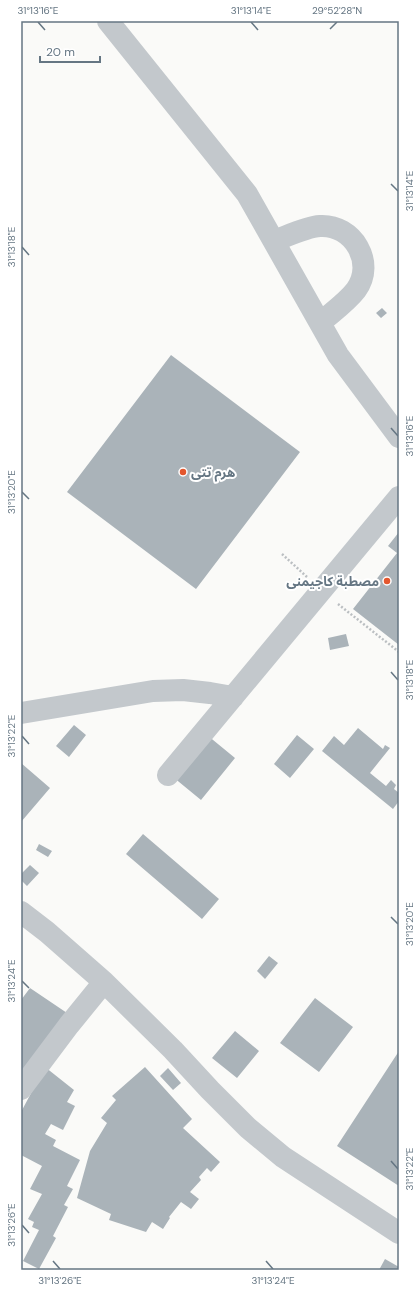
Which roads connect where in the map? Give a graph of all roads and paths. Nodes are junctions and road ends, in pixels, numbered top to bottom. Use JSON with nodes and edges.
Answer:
{"nodes":[{"id":1,"x":108,"y":21,"type":"edge"},
{"id":2,"x":274,"y":241,"type":"junction"},
{"id":3,"x":320,"y":323,"type":"junction"},
{"id":4,"x":399,"y":437,"type":"edge"},
{"id":5,"x":399,"y":497,"type":"edge"},
{"id":6,"x":282,"y":554,"type":"dead end"},
{"id":7,"x":295,"y":566,"type":"dead end"},
{"id":8,"x":321,"y":591,"type":"junction"},
{"id":9,"x":399,"y":652,"type":"edge"},
{"id":10,"x":233,"y":697,"type":"junction"},
{"id":11,"x":21,"y":713,"type":"edge"},
{"id":12,"x":168,"y":775,"type":"dead end"},
{"id":13,"x":21,"y":912,"type":"edge"},
{"id":14,"x":104,"y":982,"type":"junction"},
{"id":15,"x":21,"y":1089,"type":"edge"},
{"id":16,"x":399,"y":1233,"type":"edge"}],
"edges":[{"from":1,"to":2,"type":"lane"},
{"from":2,"to":3,"type":"lane"},
{"from":2,"to":3,"type":"lane"},
{"from":3,"to":4,"type":"lane"},
{"from":5,"to":8,"type":"lane"},
{"from":6,"to":7,"type":"path"},
{"from":8,"to":9,"type":"path"},
{"from":8,"to":10,"type":"lane"},
{"from":10,"to":11,"type":"lane"},
{"from":10,"to":12,"type":"lane"},
{"from":13,"to":14,"type":"lane"},
{"from":14,"to":15,"type":"lane"},
{"from":14,"to":16,"type":"lane"}]}
